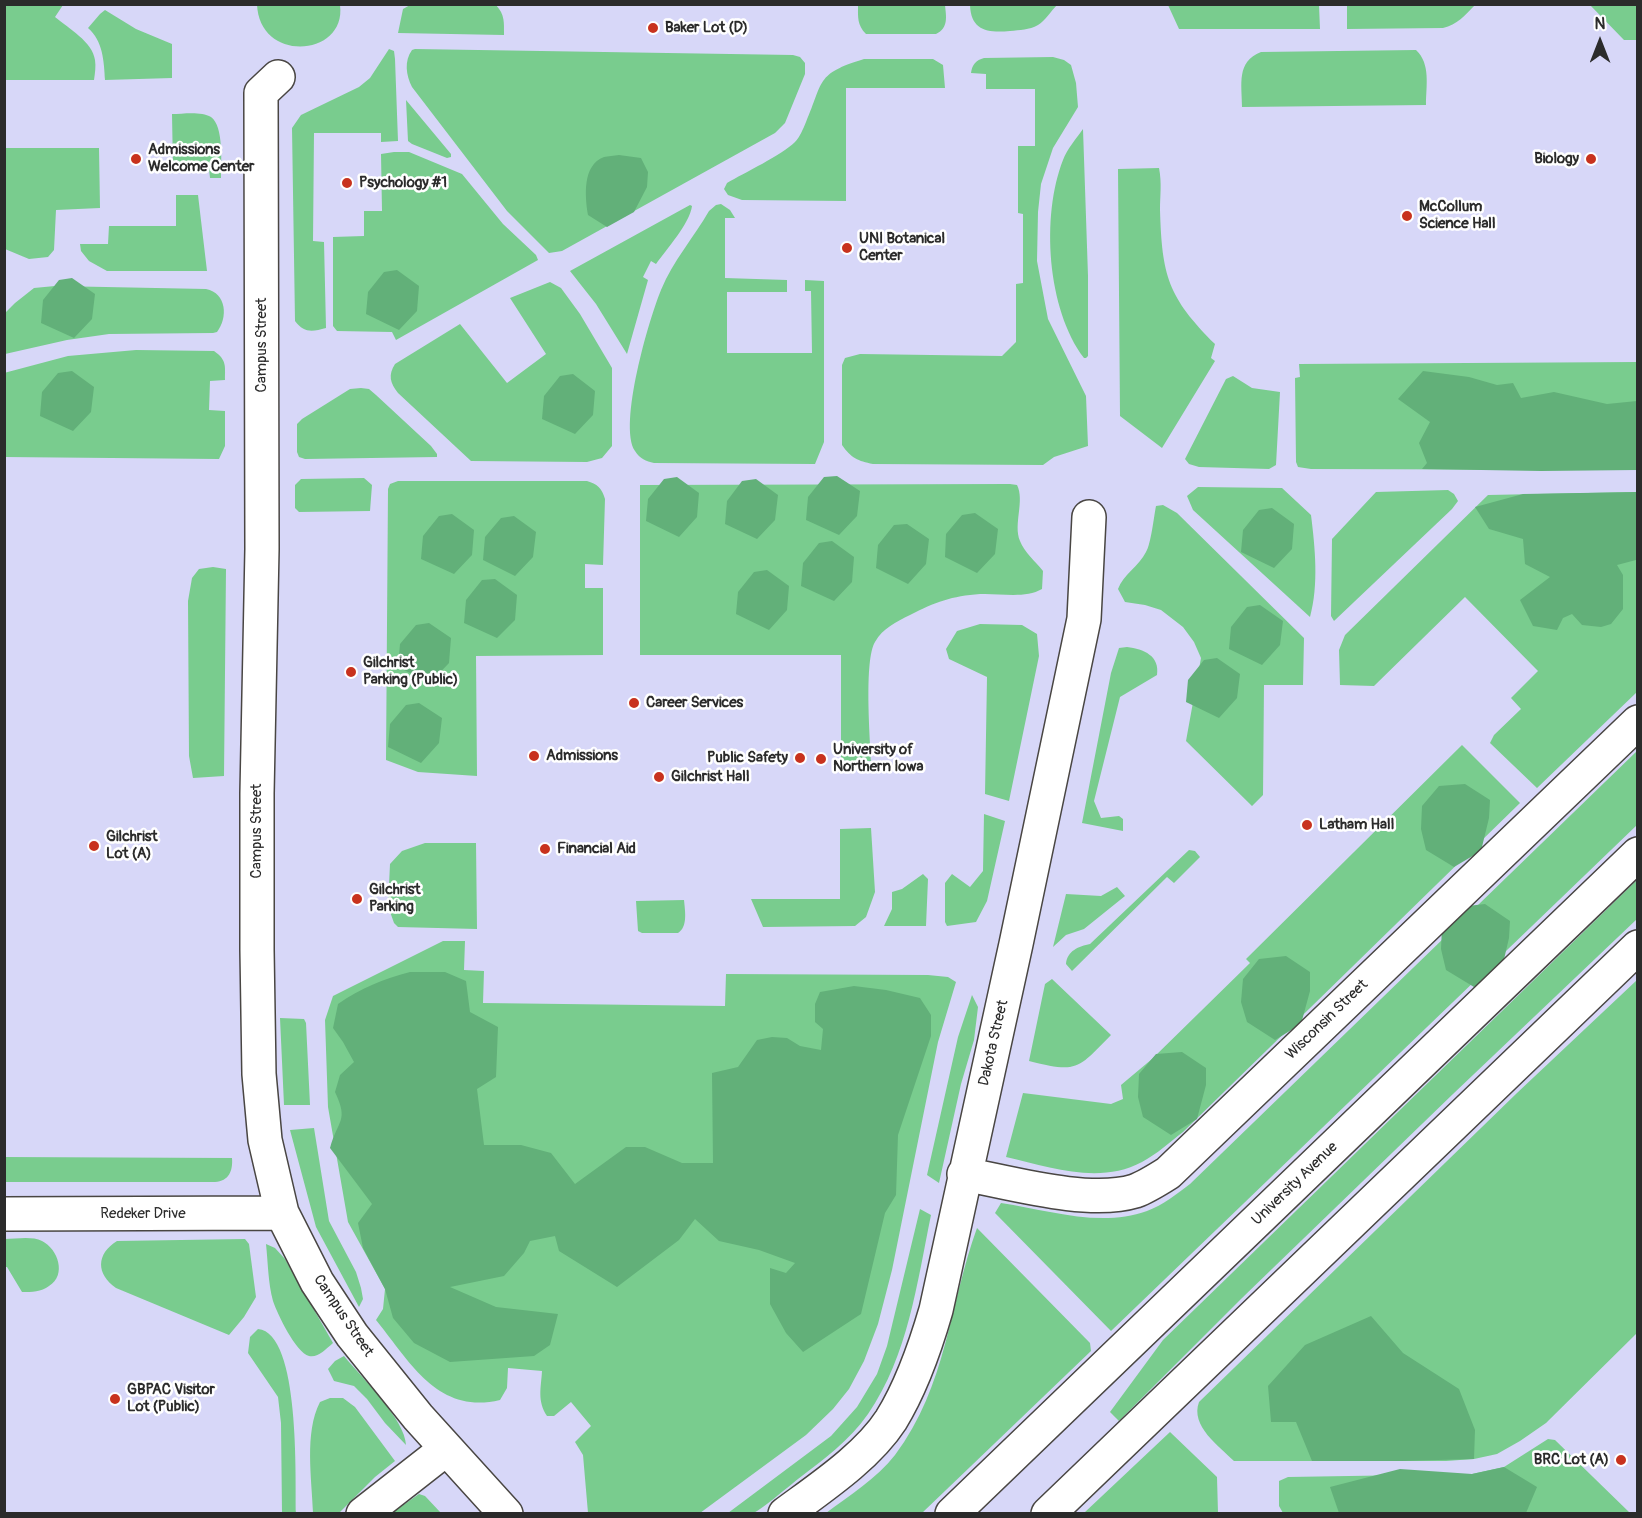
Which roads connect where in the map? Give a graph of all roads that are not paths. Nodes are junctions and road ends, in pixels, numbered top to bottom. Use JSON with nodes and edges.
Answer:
{"nodes":[{"id":1,"x":278,"y":77,"type":"dead end"},
{"id":2,"x":1089,"y":517,"type":"dead end"},
{"id":3,"x":1638,"y":722,"type":"edge"},
{"id":4,"x":1638,"y":854,"type":"edge"},
{"id":5,"x":1638,"y":947,"type":"edge"},
{"id":6,"x":964,"y":1174,"type":"junction"},
{"id":7,"x":282,"y":1213,"type":"junction"},
{"id":8,"x":4,"y":1214,"type":"edge"},
{"id":9,"x":446,"y":1449,"type":"junction"},
{"id":10,"x":363,"y":1514,"type":"edge"},
{"id":11,"x":506,"y":1514,"type":"edge"},
{"id":12,"x":785,"y":1514,"type":"edge"},
{"id":13,"x":952,"y":1514,"type":"edge"},
{"id":14,"x":1048,"y":1514,"type":"edge"}],
"edges":[{"from":1,"to":7,"type":"street","name":"Campus Street"},
{"from":2,"to":6,"type":"street","name":"Dakota Street"},
{"from":3,"to":6,"type":"street","name":"Wisconsin Street"},
{"from":4,"to":13,"type":"street","name":"University Avenue"},
{"from":5,"to":14,"type":"street"},
{"from":6,"to":12,"type":"street","name":"Dakota Street"},
{"from":7,"to":8,"type":"street","name":"Redeker Drive"},
{"from":7,"to":9,"type":"street","name":"Campus Street"},
{"from":9,"to":10,"type":"street"},
{"from":9,"to":11,"type":"street","name":"Campus Street"}]}
